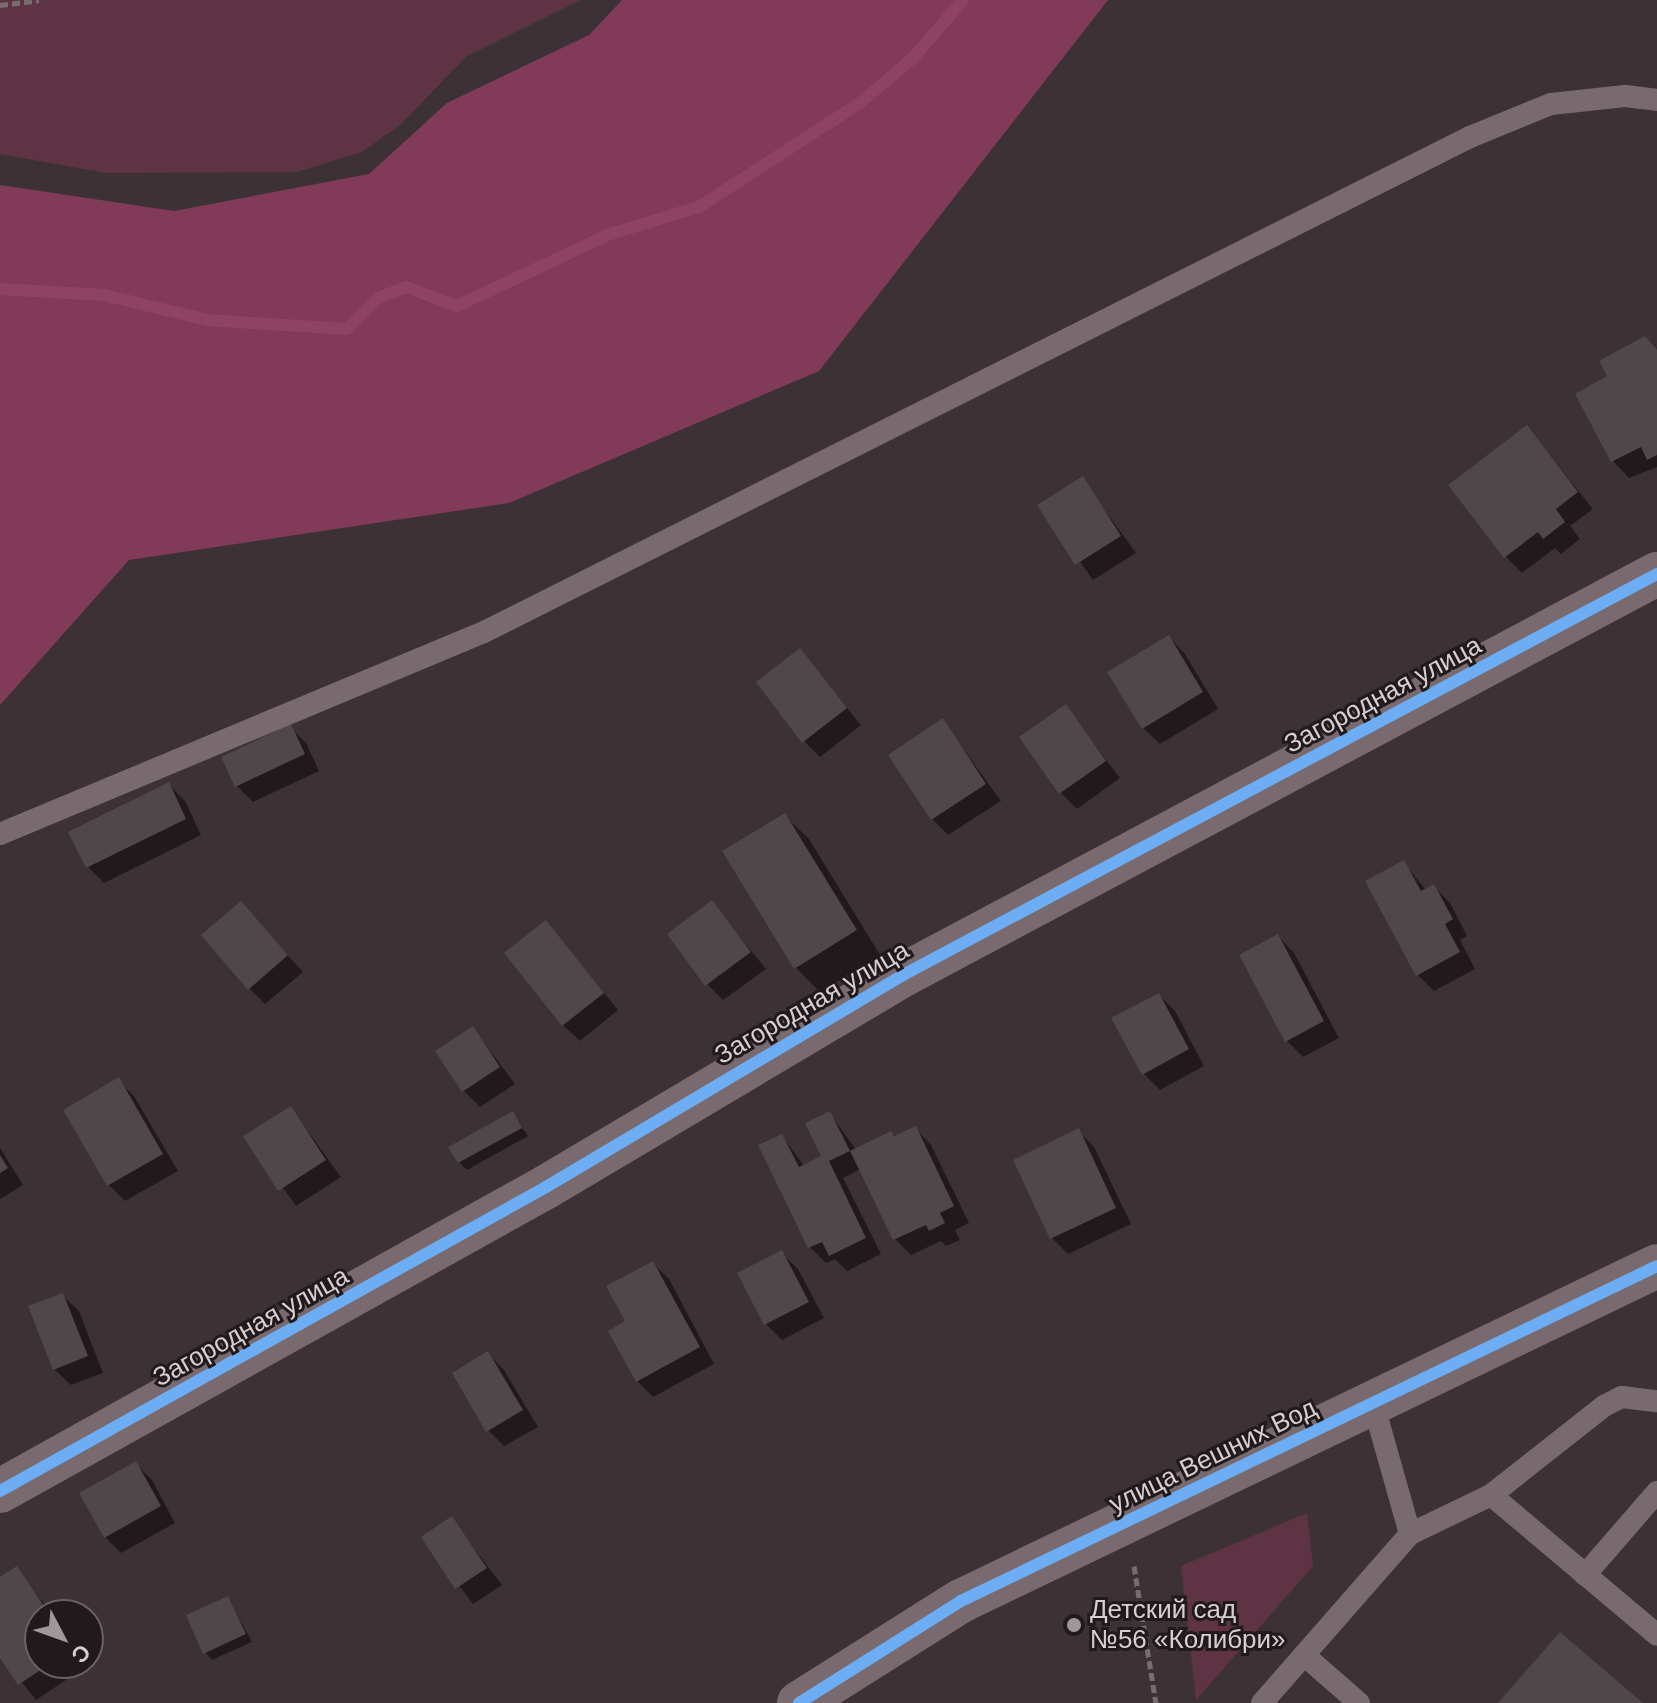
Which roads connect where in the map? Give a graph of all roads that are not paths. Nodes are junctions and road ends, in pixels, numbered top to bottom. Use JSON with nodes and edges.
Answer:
{"nodes":[{"id":1,"x":1657,"y":100,"type":"edge"},
{"id":2,"x":1657,"y":574,"type":"edge"},
{"id":3,"x":0,"y":834,"type":"edge"},
{"id":4,"x":1657,"y":1266,"type":"edge"},
{"id":5,"x":1657,"y":1401,"type":"edge"},
{"id":6,"x":1373,"y":1403,"type":"junction"},
{"id":7,"x":0,"y":1491,"type":"edge"},
{"id":8,"x":1657,"y":1492,"type":"edge"},
{"id":9,"x":1491,"y":1495,"type":"junction"},
{"id":10,"x":1410,"y":1534,"type":"junction"},
{"id":11,"x":1585,"y":1575,"type":"junction"},
{"id":12,"x":1657,"y":1635,"type":"edge"},
{"id":13,"x":1304,"y":1655,"type":"junction"},
{"id":14,"x":799,"y":1703,"type":"edge"},
{"id":15,"x":1262,"y":1703,"type":"edge"},
{"id":16,"x":1359,"y":1703,"type":"edge"}],
"edges":[{"from":1,"to":3,"type":"lane"},
{"from":2,"to":7,"type":"street","name":"Загородная улица"},
{"from":4,"to":6,"type":"street","name":"улица Вешних Вод"},
{"from":5,"to":9,"type":"lane"},
{"from":6,"to":10,"type":"lane"},
{"from":6,"to":14,"type":"street","name":"улица Вешних Вод"},
{"from":8,"to":11,"type":"lane"},
{"from":9,"to":10,"type":"lane"},
{"from":9,"to":11,"type":"lane"},
{"from":10,"to":13,"type":"lane"},
{"from":11,"to":12,"type":"lane"},
{"from":13,"to":15,"type":"lane"},
{"from":13,"to":16,"type":"lane"}]}
